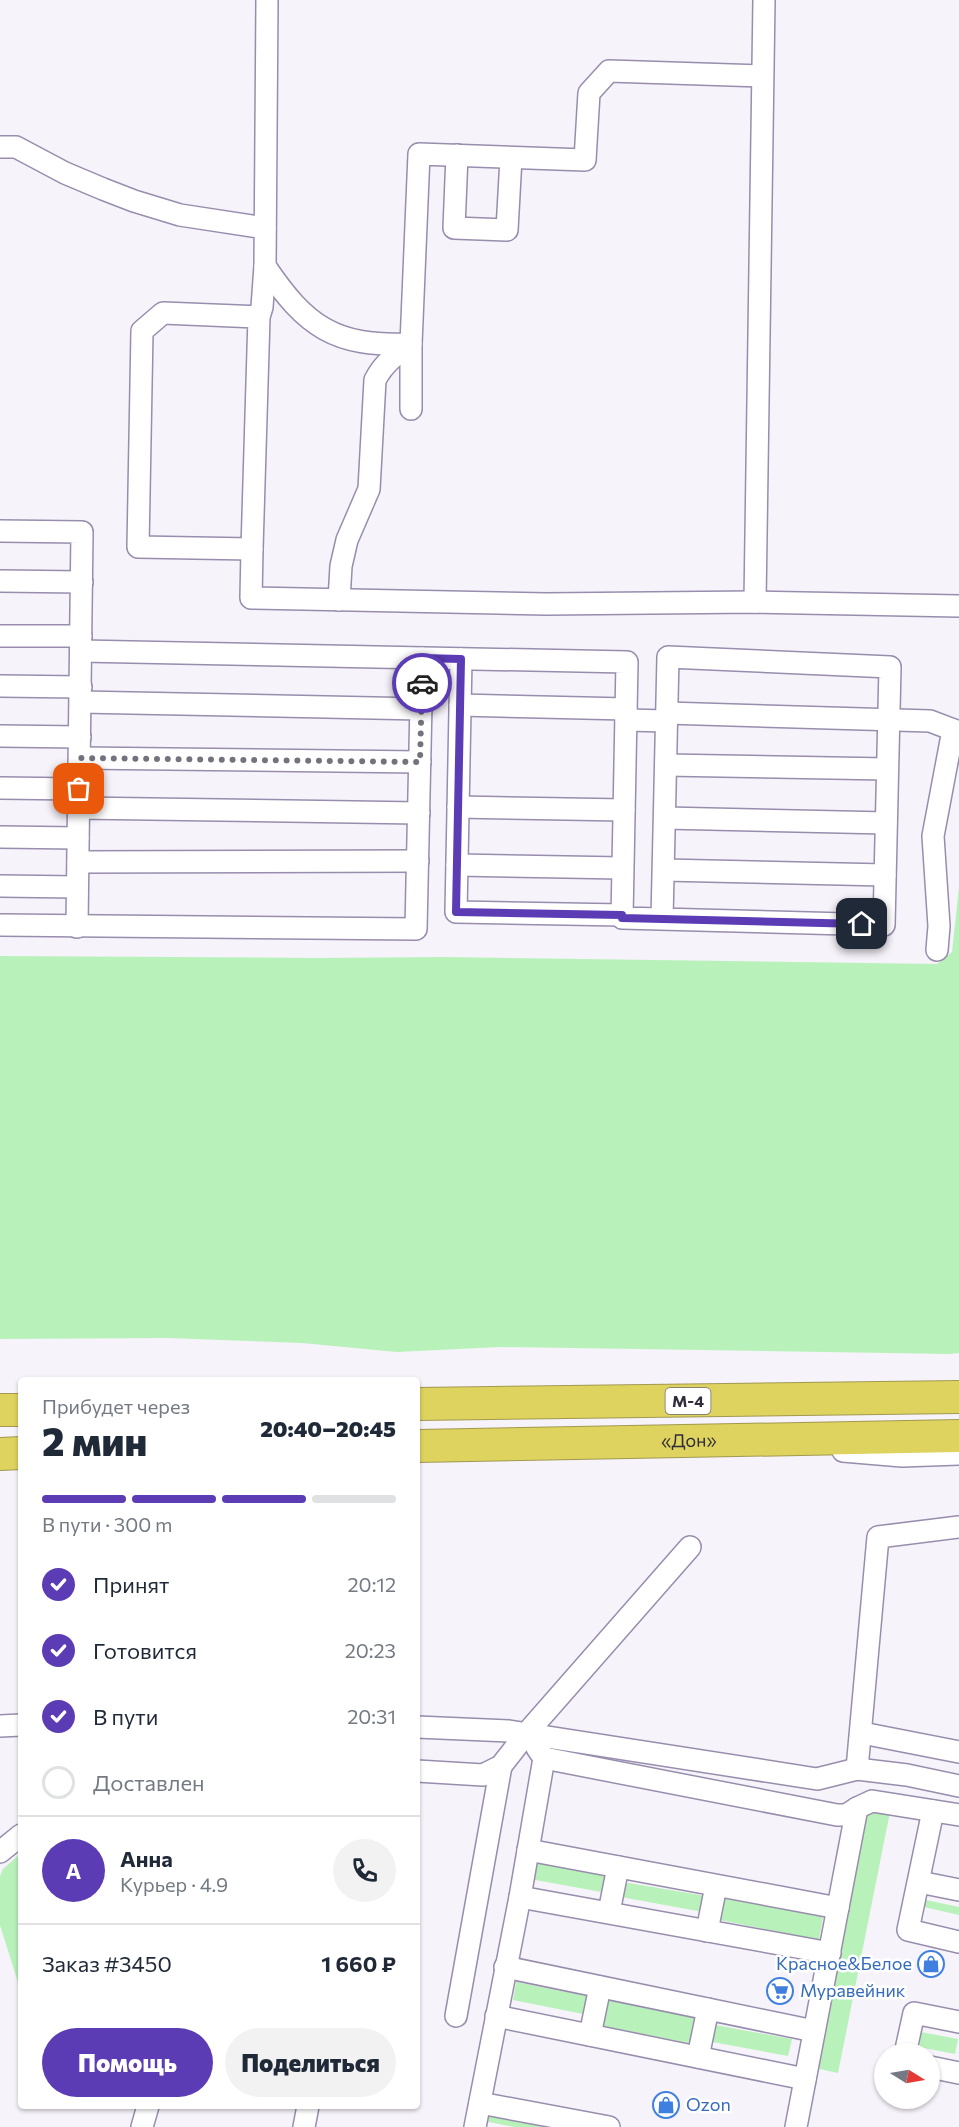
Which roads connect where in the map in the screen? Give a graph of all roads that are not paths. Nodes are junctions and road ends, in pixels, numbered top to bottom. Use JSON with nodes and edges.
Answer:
{"nodes":[{"id":1,"x":267,"y":0,"type":"edge"},
{"id":2,"x":764,"y":0,"type":"edge"},
{"id":3,"x":762,"y":76,"type":"junction"},
{"id":4,"x":0,"y":147,"type":"edge"},
{"id":5,"x":457,"y":155,"type":"junction"},
{"id":6,"x":511,"y":158,"type":"junction"},
{"id":7,"x":265,"y":228,"type":"junction"},
{"id":8,"x":265,"y":266,"type":"junction"},
{"id":9,"x":259,"y":317,"type":"junction"},
{"id":10,"x":411,"y":344,"type":"junction"},
{"id":11,"x":411,"y":409,"type":"dead end"},
{"id":12,"x":0,"y":531,"type":"edge"},
{"id":13,"x":252,"y":549,"type":"junction"},
{"id":14,"x":0,"y":581,"type":"edge"},
{"id":15,"x":82,"y":582,"type":"junction"},
{"id":16,"x":339,"y":600,"type":"junction"},
{"id":17,"x":755,"y":603,"type":"junction"},
{"id":18,"x":959,"y":606,"type":"edge"},
{"id":19,"x":0,"y":636,"type":"edge"},
{"id":20,"x":81,"y":644,"type":"junction"},
{"id":21,"x":422,"y":658,"type":"junction"},
{"id":22,"x":461,"y":659,"type":"junction"},
{"id":23,"x":0,"y":686,"type":"edge"},
{"id":24,"x":81,"y":695,"type":"junction"},
{"id":25,"x":460,"y":705,"type":"junction"},
{"id":26,"x":421,"y":709,"type":"junction"},
{"id":27,"x":626,"y":715,"type":"junction"},
{"id":28,"x":667,"y":717,"type":"junction"},
{"id":29,"x":889,"y":720,"type":"junction"},
{"id":30,"x":956,"y":731,"type":"edge"},
{"id":31,"x":0,"y":736,"type":"edge"},
{"id":32,"x":80,"y":748,"type":"junction"},
{"id":33,"x":420,"y":762,"type":"junction"},
{"id":34,"x":666,"y":765,"type":"junction"},
{"id":35,"x":887,"y":770,"type":"junction"},
{"id":36,"x":0,"y":788,"type":"edge"},
{"id":37,"x":79,"y":799,"type":"junction"},
{"id":38,"x":458,"y":807,"type":"junction"},
{"id":39,"x":624,"y":810,"type":"junction"},
{"id":40,"x":419,"y":813,"type":"junction"},
{"id":41,"x":665,"y":818,"type":"junction"},
{"id":42,"x":886,"y":823,"type":"junction"},
{"id":43,"x":0,"y":837,"type":"edge"},
{"id":44,"x":78,"y":838,"type":"junction"},
{"id":45,"x":418,"y":861,"type":"junction"},
{"id":46,"x":78,"y":862,"type":"junction"},
{"id":47,"x":457,"y":865,"type":"junction"},
{"id":48,"x":622,"y":868,"type":"junction"},
{"id":49,"x":663,"y":870,"type":"junction"},
{"id":50,"x":885,"y":875,"type":"junction"},
{"id":51,"x":0,"y":886,"type":"edge"},
{"id":52,"x":78,"y":887,"type":"junction"},
{"id":53,"x":622,"y":915,"type":"junction"},
{"id":54,"x":662,"y":920,"type":"junction"},
{"id":55,"x":0,"y":925,"type":"edge"},
{"id":56,"x":77,"y":927,"type":"junction"},
{"id":57,"x":937,"y":950,"type":"dead end"},
{"id":58,"x":959,"y":1397,"type":"edge"},
{"id":59,"x":420,"y":1404,"type":"edge"},
{"id":60,"x":0,"y":1410,"type":"edge"},
{"id":61,"x":18,"y":1410,"type":"edge"},
{"id":62,"x":959,"y":1436,"type":"edge"},
{"id":63,"x":757,"y":1440,"type":"junction"},
{"id":64,"x":420,"y":1446,"type":"edge"},
{"id":65,"x":18,"y":1453,"type":"edge"},
{"id":66,"x":0,"y":1454,"type":"edge"},
{"id":67,"x":959,"y":1454,"type":"edge"},
{"id":68,"x":902,"y":1456,"type":"junction"},
{"id":69,"x":959,"y":1467,"type":"edge"},
{"id":70,"x":959,"y":1527,"type":"edge"},
{"id":71,"x":690,"y":1546,"type":"dead end"},
{"id":72,"x":18,"y":1725,"type":"edge"},
{"id":73,"x":0,"y":1726,"type":"edge"},
{"id":74,"x":420,"y":1727,"type":"edge"},
{"id":75,"x":862,"y":1733,"type":"junction"},
{"id":76,"x":526,"y":1734,"type":"junction"},
{"id":77,"x":959,"y":1752,"type":"edge"},
{"id":78,"x":544,"y":1758,"type":"junction"},
{"id":79,"x":501,"y":1766,"type":"junction"},
{"id":80,"x":857,"y":1769,"type":"junction"},
{"id":81,"x":420,"y":1771,"type":"edge"},
{"id":82,"x":959,"y":1785,"type":"edge"},
{"id":83,"x":857,"y":1808,"type":"junction"},
{"id":84,"x":933,"y":1811,"type":"junction"},
{"id":85,"x":959,"y":1815,"type":"edge"},
{"id":86,"x":18,"y":1837,"type":"edge"},
{"id":87,"x":528,"y":1850,"type":"junction"},
{"id":88,"x":0,"y":1852,"type":"edge"},
{"id":89,"x":618,"y":1867,"type":"junction"},
{"id":90,"x":919,"y":1882,"type":"junction"},
{"id":91,"x":716,"y":1886,"type":"junction"},
{"id":92,"x":959,"y":1890,"type":"edge"},
{"id":93,"x":520,"y":1897,"type":"junction"},
{"id":94,"x":838,"y":1908,"type":"junction"},
{"id":95,"x":609,"y":1912,"type":"junction"},
{"id":96,"x":707,"y":1931,"type":"junction"},
{"id":97,"x":959,"y":1942,"type":"edge"},
{"id":98,"x":830,"y":1953,"type":"junction"},
{"id":99,"x":505,"y":1967,"type":"junction"},
{"id":100,"x":600,"y":1987,"type":"junction"},
{"id":101,"x":708,"y":2009,"type":"junction"},
{"id":102,"x":456,"y":2016,"type":"dead end"},
{"id":103,"x":496,"y":2016,"type":"junction"},
{"id":104,"x":959,"y":2022,"type":"edge"},
{"id":105,"x":814,"y":2031,"type":"junction"},
{"id":106,"x":590,"y":2035,"type":"junction"},
{"id":107,"x":907,"y":2043,"type":"edge"},
{"id":108,"x":698,"y":2057,"type":"junction"},
{"id":109,"x":940,"y":2069,"type":"edge"},
{"id":110,"x":959,"y":2073,"type":"edge"},
{"id":111,"x":805,"y":2079,"type":"junction"},
{"id":112,"x":480,"y":2103,"type":"junction"},
{"id":113,"x":147,"y":2109,"type":"edge"},
{"id":114,"x":307,"y":2109,"type":"edge"},
{"id":115,"x":580,"y":2124,"type":"edge"},
{"id":116,"x":142,"y":2127,"type":"edge"},
{"id":117,"x":304,"y":2127,"type":"edge"},
{"id":118,"x":475,"y":2127,"type":"edge"},
{"id":119,"x":609,"y":2127,"type":"edge"},
{"id":120,"x":795,"y":2127,"type":"edge"}],
"edges":[{"from":1,"to":7,"type":"street"},
{"from":2,"to":3,"type":"street"},
{"from":3,"to":6,"type":"street"},
{"from":3,"to":17,"type":"street"},
{"from":4,"to":7,"type":"street"},
{"from":5,"to":6,"type":"street"},
{"from":5,"to":6,"type":"street"},
{"from":5,"to":10,"type":"street"},
{"from":7,"to":8,"type":"street"},
{"from":8,"to":9,"type":"street"},
{"from":8,"to":10,"type":"street"},
{"from":9,"to":13,"type":"street"},
{"from":9,"to":13,"type":"street"},
{"from":10,"to":11,"type":"street"},
{"from":10,"to":16,"type":"street"},
{"from":12,"to":15,"type":"street"},
{"from":13,"to":16,"type":"street"},
{"from":14,"to":15,"type":"street"},
{"from":15,"to":20,"type":"street"},
{"from":16,"to":17,"type":"street"},
{"from":17,"to":18,"type":"street"},
{"from":19,"to":20,"type":"street"},
{"from":20,"to":21,"type":"street"},
{"from":20,"to":24,"type":"street"},
{"from":21,"to":22,"type":"street"},
{"from":21,"to":26,"type":"street"},
{"from":22,"to":25,"type":"street"},
{"from":22,"to":27,"type":"street"},
{"from":23,"to":24,"type":"street"},
{"from":24,"to":26,"type":"street"},
{"from":24,"to":32,"type":"street"},
{"from":25,"to":27,"type":"street"},
{"from":25,"to":38,"type":"street"},
{"from":26,"to":33,"type":"street"},
{"from":27,"to":28,"type":"street"},
{"from":27,"to":39,"type":"street"},
{"from":28,"to":29,"type":"street"},
{"from":28,"to":29,"type":"street"},
{"from":28,"to":34,"type":"street"},
{"from":29,"to":30,"type":"street"},
{"from":29,"to":35,"type":"street"},
{"from":30,"to":57,"type":"street"},
{"from":31,"to":32,"type":"street"},
{"from":32,"to":33,"type":"street"},
{"from":32,"to":37,"type":"street"},
{"from":33,"to":40,"type":"street"},
{"from":34,"to":35,"type":"street"},
{"from":34,"to":41,"type":"street"},
{"from":35,"to":42,"type":"street"},
{"from":36,"to":37,"type":"street"},
{"from":37,"to":40,"type":"street"},
{"from":37,"to":44,"type":"street"},
{"from":38,"to":39,"type":"street"},
{"from":38,"to":47,"type":"street"},
{"from":39,"to":48,"type":"street"},
{"from":40,"to":45,"type":"street"},
{"from":41,"to":42,"type":"street"},
{"from":41,"to":49,"type":"street"},
{"from":42,"to":50,"type":"street"},
{"from":43,"to":44,"type":"street"},
{"from":44,"to":46,"type":"street"},
{"from":45,"to":46,"type":"street"},
{"from":45,"to":56,"type":"street"},
{"from":46,"to":52,"type":"street"},
{"from":47,"to":48,"type":"street"},
{"from":47,"to":53,"type":"street"},
{"from":48,"to":53,"type":"street"},
{"from":49,"to":50,"type":"street"},
{"from":49,"to":54,"type":"street"},
{"from":50,"to":54,"type":"street"},
{"from":51,"to":52,"type":"street"},
{"from":52,"to":56,"type":"street"},
{"from":53,"to":54,"type":"street"},
{"from":55,"to":56,"type":"street"},
{"from":58,"to":59,"type":"highway","number":"М-4"},
{"from":60,"to":61,"type":"highway"},
{"from":62,"to":63,"type":"highway","name":"«Дон»","number":"М-4"},
{"from":63,"to":64,"type":"highway","name":"«Дон»","number":"М-4"},
{"from":63,"to":68,"type":"street"},
{"from":65,"to":66,"type":"highway"},
{"from":67,"to":68,"type":"street"},
{"from":68,"to":69,"type":"street"},
{"from":70,"to":75,"type":"street"},
{"from":71,"to":76,"type":"street"},
{"from":72,"to":73,"type":"street"},
{"from":74,"to":76,"type":"street"},
{"from":75,"to":77,"type":"street"},
{"from":75,"to":80,"type":"street"},
{"from":76,"to":78,"type":"street"},
{"from":76,"to":79,"type":"street"},
{"from":76,"to":80,"type":"street"},
{"from":78,"to":83,"type":"street"},
{"from":78,"to":87,"type":"street"},
{"from":79,"to":81,"type":"street"},
{"from":79,"to":102,"type":"street"},
{"from":80,"to":82,"type":"street"},
{"from":83,"to":84,"type":"street"},
{"from":83,"to":94,"type":"street"},
{"from":84,"to":85,"type":"street"},
{"from":84,"to":90,"type":"street"},
{"from":86,"to":88,"type":"street"},
{"from":87,"to":89,"type":"street"},
{"from":87,"to":93,"type":"street"},
{"from":89,"to":91,"type":"street"},
{"from":89,"to":95,"type":"street"},
{"from":90,"to":92,"type":"street"},
{"from":90,"to":97,"type":"street"},
{"from":91,"to":94,"type":"street"},
{"from":91,"to":96,"type":"street"},
{"from":93,"to":95,"type":"street"},
{"from":93,"to":99,"type":"street"},
{"from":94,"to":98,"type":"street"},
{"from":95,"to":96,"type":"street"},
{"from":96,"to":98,"type":"street"},
{"from":98,"to":105,"type":"street"},
{"from":99,"to":100,"type":"street"},
{"from":99,"to":103,"type":"street"},
{"from":100,"to":101,"type":"street"},
{"from":100,"to":106,"type":"street"},
{"from":101,"to":105,"type":"street"},
{"from":101,"to":108,"type":"street"},
{"from":103,"to":106,"type":"street"},
{"from":103,"to":112,"type":"street"},
{"from":104,"to":107,"type":"street"},
{"from":105,"to":111,"type":"street"},
{"from":106,"to":108,"type":"street"},
{"from":108,"to":111,"type":"street"},
{"from":109,"to":110,"type":"street"},
{"from":111,"to":120,"type":"street"},
{"from":112,"to":115,"type":"street"},
{"from":112,"to":118,"type":"street"},
{"from":113,"to":116,"type":"street"},
{"from":114,"to":117,"type":"street"},
{"from":115,"to":119,"type":"street"}]}
